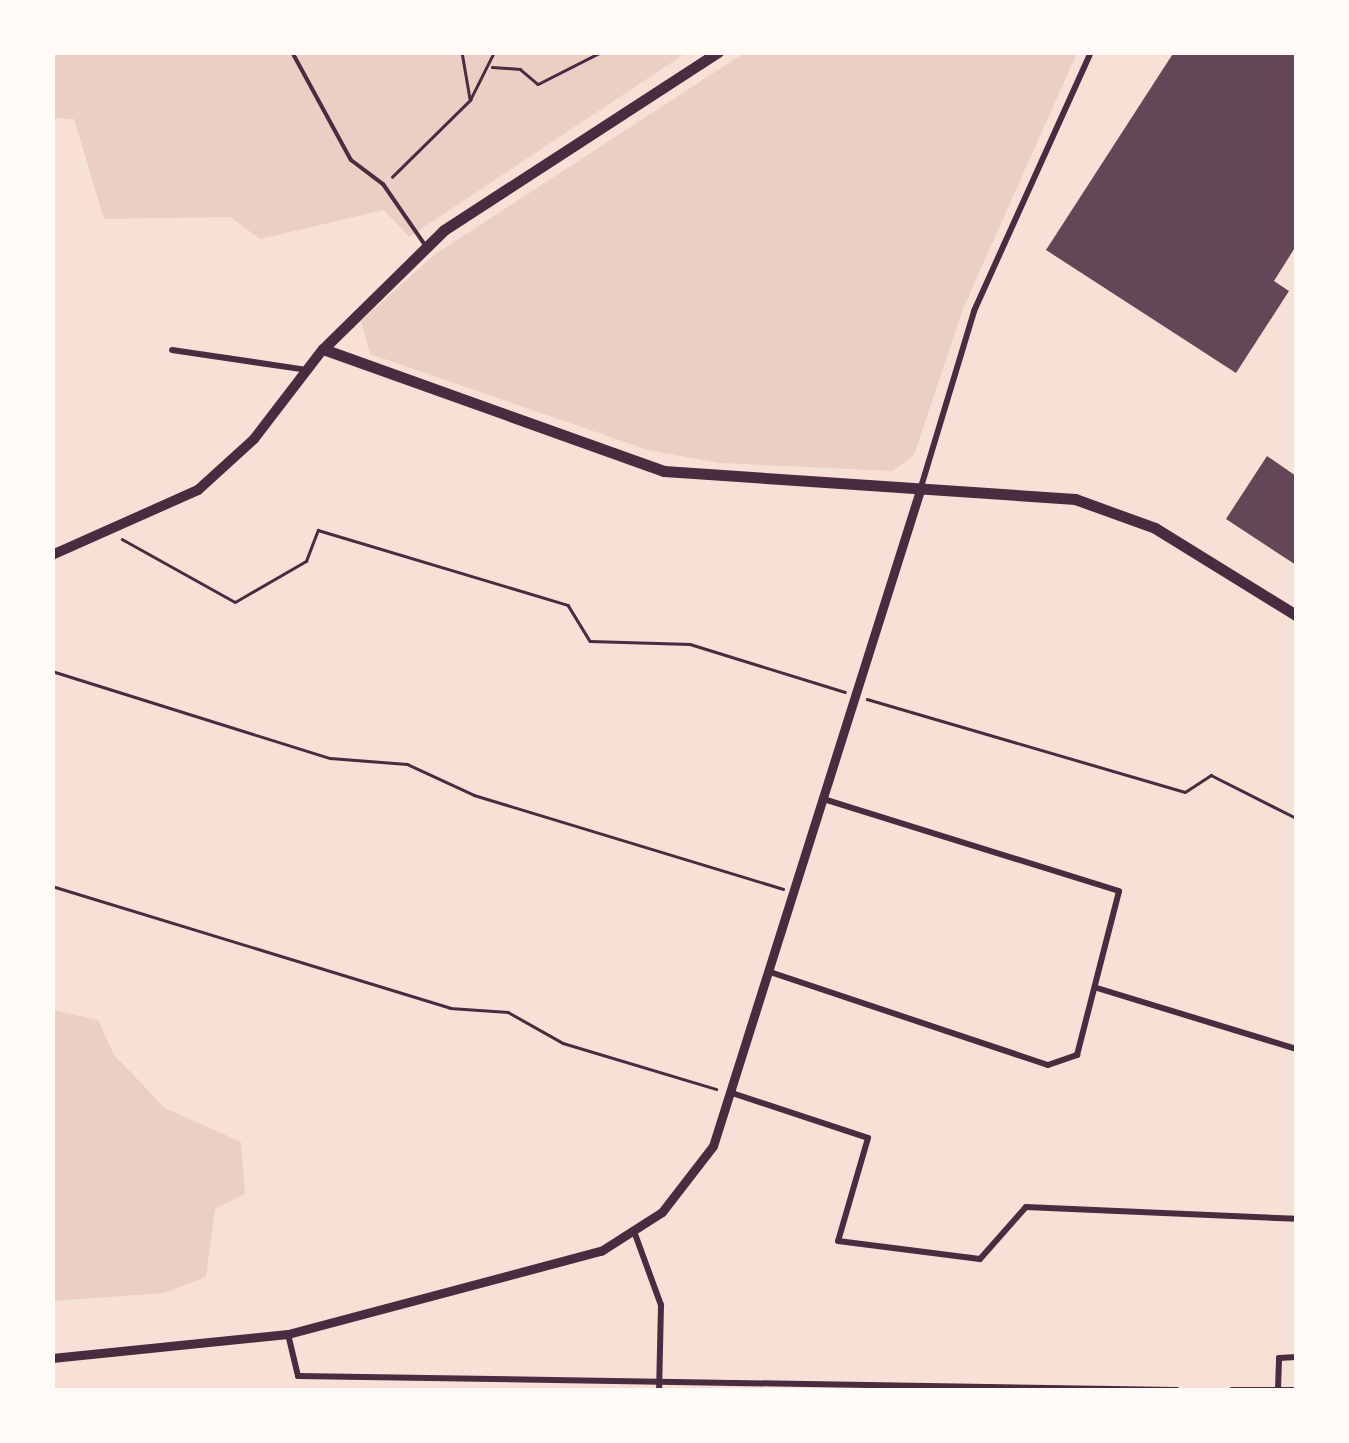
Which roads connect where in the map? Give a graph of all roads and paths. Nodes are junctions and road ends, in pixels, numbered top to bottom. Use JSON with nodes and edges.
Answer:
{"nodes":[{"id":1,"x":292,"y":52,"type":"edge"},
{"id":2,"x":462,"y":52,"type":"edge"},
{"id":3,"x":494,"y":52,"type":"edge"},
{"id":4,"x":601,"y":52,"type":"edge"},
{"id":5,"x":718,"y":52,"type":"edge"},
{"id":6,"x":1092,"y":52,"type":"edge"},
{"id":7,"x":489,"y":66,"type":"junction"},
{"id":8,"x":470,"y":100,"type":"junction"},
{"id":9,"x":384,"y":184,"type":"junction"},
{"id":10,"x":426,"y":245,"type":"junction"},
{"id":11,"x":324,"y":349,"type":"junction"},
{"id":12,"x":172,"y":350,"type":"dead end"},
{"id":13,"x":308,"y":371,"type":"junction"},
{"id":14,"x":921,"y":486,"type":"junction"},
{"id":15,"x":114,"y":534,"type":"junction"},
{"id":16,"x":52,"y":555,"type":"edge"},
{"id":17,"x":1296,"y":616,"type":"edge"},
{"id":18,"x":52,"y":671,"type":"edge"},
{"id":19,"x":855,"y":695,"type":"junction"},
{"id":20,"x":823,"y":800,"type":"junction"},
{"id":21,"x":1296,"y":818,"type":"edge"},
{"id":22,"x":52,"y":886,"type":"edge"},
{"id":23,"x":794,"y":892,"type":"junction"},
{"id":24,"x":770,"y":972,"type":"junction"},
{"id":25,"x":1096,"y":988,"type":"junction"},
{"id":26,"x":1296,"y":1049,"type":"edge"},
{"id":27,"x":732,"y":1093,"type":"junction"},
{"id":28,"x":1296,"y":1219,"type":"edge"},
{"id":29,"x":636,"y":1234,"type":"junction"},
{"id":30,"x":288,"y":1334,"type":"junction"},
{"id":31,"x":1296,"y":1357,"type":"edge"},
{"id":32,"x":52,"y":1358,"type":"edge"},
{"id":33,"x":659,"y":1380,"type":"junction"},
{"id":34,"x":659,"y":1390,"type":"edge"},
{"id":35,"x":1178,"y":1390,"type":"edge"},
{"id":36,"x":1232,"y":1390,"type":"edge"},
{"id":37,"x":1278,"y":1390,"type":"edge"},
{"id":38,"x":1293,"y":1390,"type":"edge"}],
"edges":[{"from":1,"to":9,"type":"lane"},
{"from":2,"to":8,"type":"path"},
{"from":3,"to":7,"type":"path"},
{"from":4,"to":7,"type":"path"},
{"from":5,"to":10,"type":"main road"},
{"from":6,"to":14,"type":"street"},
{"from":7,"to":8,"type":"path"},
{"from":8,"to":9,"type":"path"},
{"from":9,"to":10,"type":"lane"},
{"from":10,"to":11,"type":"main road"},
{"from":11,"to":13,"type":"main road"},
{"from":11,"to":14,"type":"main road"},
{"from":12,"to":13,"type":"street"},
{"from":13,"to":15,"type":"main road"},
{"from":14,"to":17,"type":"main road"},
{"from":14,"to":19,"type":"street"},
{"from":15,"to":16,"type":"main road"},
{"from":15,"to":19,"type":"path"},
{"from":18,"to":23,"type":"path"},
{"from":19,"to":20,"type":"street"},
{"from":19,"to":21,"type":"path"},
{"from":20,"to":23,"type":"street"},
{"from":20,"to":25,"type":"street"},
{"from":22,"to":27,"type":"path"},
{"from":23,"to":24,"type":"street"},
{"from":24,"to":25,"type":"street"},
{"from":24,"to":27,"type":"street"},
{"from":25,"to":26,"type":"street"},
{"from":27,"to":28,"type":"street"},
{"from":27,"to":29,"type":"street"},
{"from":29,"to":30,"type":"street"},
{"from":29,"to":33,"type":"street"},
{"from":30,"to":32,"type":"street"},
{"from":30,"to":33,"type":"street"},
{"from":31,"to":37,"type":"street"},
{"from":33,"to":34,"type":"street"},
{"from":33,"to":35,"type":"street"},
{"from":36,"to":38,"type":"street"}]}
